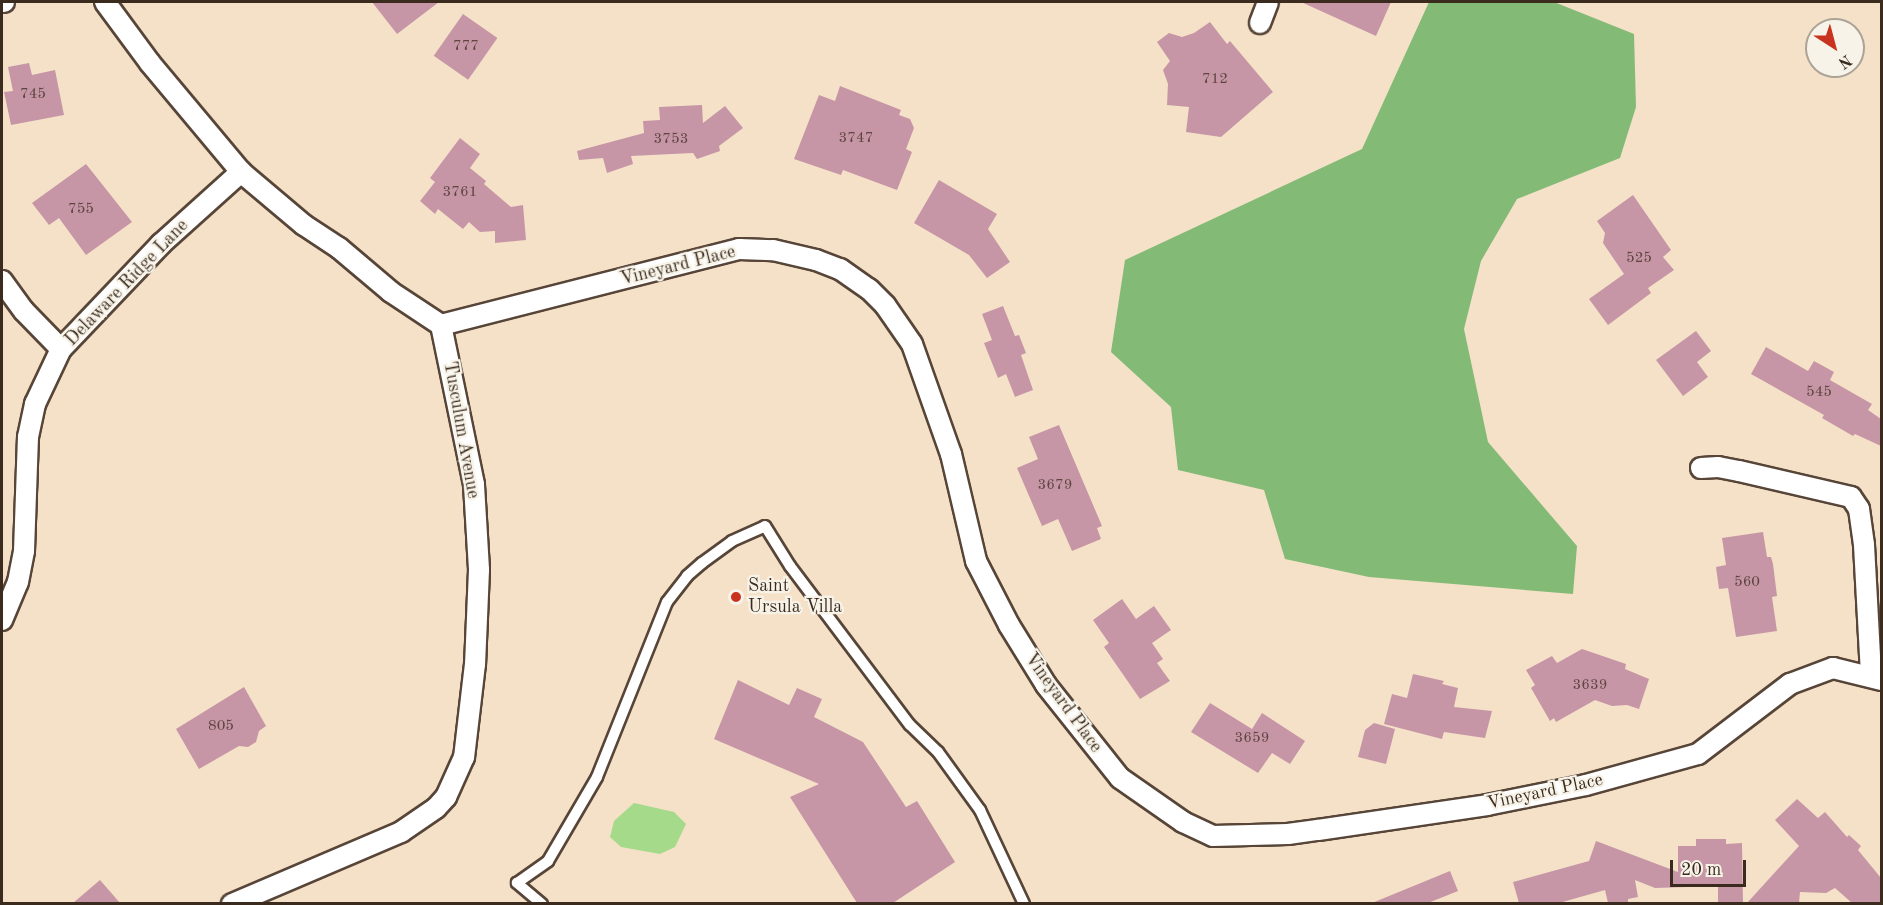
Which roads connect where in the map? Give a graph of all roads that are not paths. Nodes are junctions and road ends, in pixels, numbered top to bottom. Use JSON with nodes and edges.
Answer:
{"nodes":[{"id":1,"x":105,"y":2,"type":"edge"},
{"id":2,"x":1268,"y":2,"type":"edge"},
{"id":3,"x":1260,"y":23,"type":"dead end"},
{"id":4,"x":241,"y":172,"type":"junction"},
{"id":5,"x":2,"y":281,"type":"edge"},
{"id":6,"x":441,"y":325,"type":"junction"},
{"id":7,"x":61,"y":349,"type":"junction"},
{"id":8,"x":1701,"y":468,"type":"dead end"},
{"id":9,"x":2,"y":620,"type":"edge"},
{"id":10,"x":1876,"y":678,"type":"edge"},
{"id":11,"x":232,"y":903,"type":"edge"},
{"id":12,"x":542,"y":903,"type":"edge"},
{"id":13,"x":1024,"y":903,"type":"edge"}],
"edges":[{"from":1,"to":4,"type":"street"},
{"from":2,"to":3,"type":"street"},
{"from":4,"to":6,"type":"street"},
{"from":4,"to":7,"type":"street","name":"Delaware Ridge Lane"},
{"from":5,"to":7,"type":"street"},
{"from":6,"to":10,"type":"street","name":"Vineyard Place"},
{"from":6,"to":11,"type":"street","name":"Tusculum Avenue"},
{"from":7,"to":9,"type":"street","name":"Delaware Ridge Lane"},
{"from":8,"to":10,"type":"street"},
{"from":12,"to":13,"type":"lane"}]}
